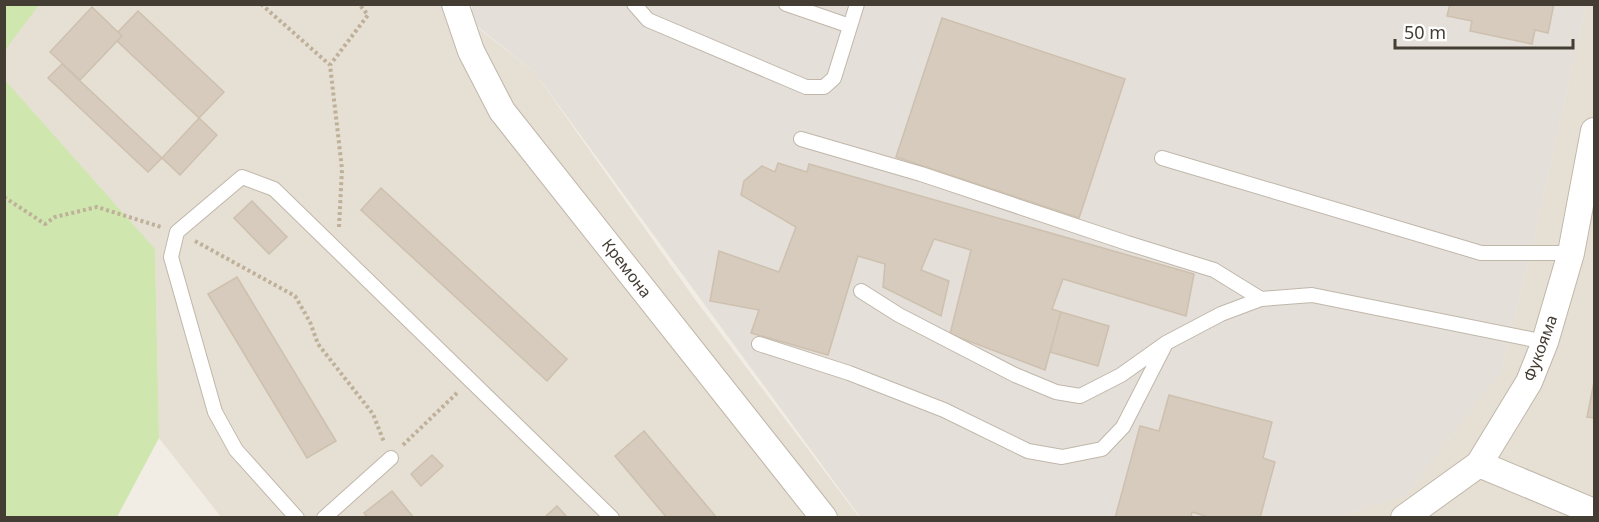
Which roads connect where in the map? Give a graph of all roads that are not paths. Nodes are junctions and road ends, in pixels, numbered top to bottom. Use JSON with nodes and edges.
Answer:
{"nodes":[{"id":1,"x":455,"y":4,"type":"edge"},
{"id":2,"x":634,"y":4,"type":"edge"},
{"id":3,"x":786,"y":4,"type":"edge"},
{"id":4,"x":857,"y":4,"type":"edge"},
{"id":5,"x":849,"y":26,"type":"junction"},
{"id":6,"x":1594,"y":131,"type":"edge"},
{"id":7,"x":801,"y":139,"type":"dead end"},
{"id":8,"x":1162,"y":158,"type":"dead end"},
{"id":9,"x":1570,"y":253,"type":"junction"},
{"id":10,"x":861,"y":291,"type":"dead end"},
{"id":11,"x":1261,"y":299,"type":"junction"},
{"id":12,"x":1545,"y":342,"type":"junction"},
{"id":13,"x":1166,"y":343,"type":"junction"},
{"id":14,"x":759,"y":344,"type":"dead end"},
{"id":15,"x":391,"y":458,"type":"road end"},
{"id":16,"x":1479,"y":464,"type":"junction"},
{"id":17,"x":1594,"y":512,"type":"edge"},
{"id":18,"x":297,"y":518,"type":"edge"},
{"id":19,"x":324,"y":518,"type":"edge"},
{"id":20,"x":612,"y":518,"type":"edge"},
{"id":21,"x":824,"y":518,"type":"edge"},
{"id":22,"x":1404,"y":518,"type":"edge"}],
"edges":[{"from":1,"to":21,"type":"street","name":"Кремона"},
{"from":2,"to":5,"type":"lane"},
{"from":3,"to":5,"type":"lane"},
{"from":4,"to":5,"type":"lane"},
{"from":6,"to":9,"type":"street","name":"Фукояма"},
{"from":7,"to":11,"type":"lane"},
{"from":8,"to":9,"type":"lane"},
{"from":9,"to":12,"type":"street","name":"Фукояма"},
{"from":10,"to":13,"type":"lane"},
{"from":11,"to":12,"type":"lane"},
{"from":11,"to":13,"type":"lane"},
{"from":12,"to":16,"type":"street","name":"Фукояма"},
{"from":13,"to":14,"type":"lane"},
{"from":15,"to":19,"type":"lane"},
{"from":16,"to":17,"type":"street"},
{"from":16,"to":22,"type":"street","name":"Фукояма"},
{"from":18,"to":20,"type":"lane"}]}
